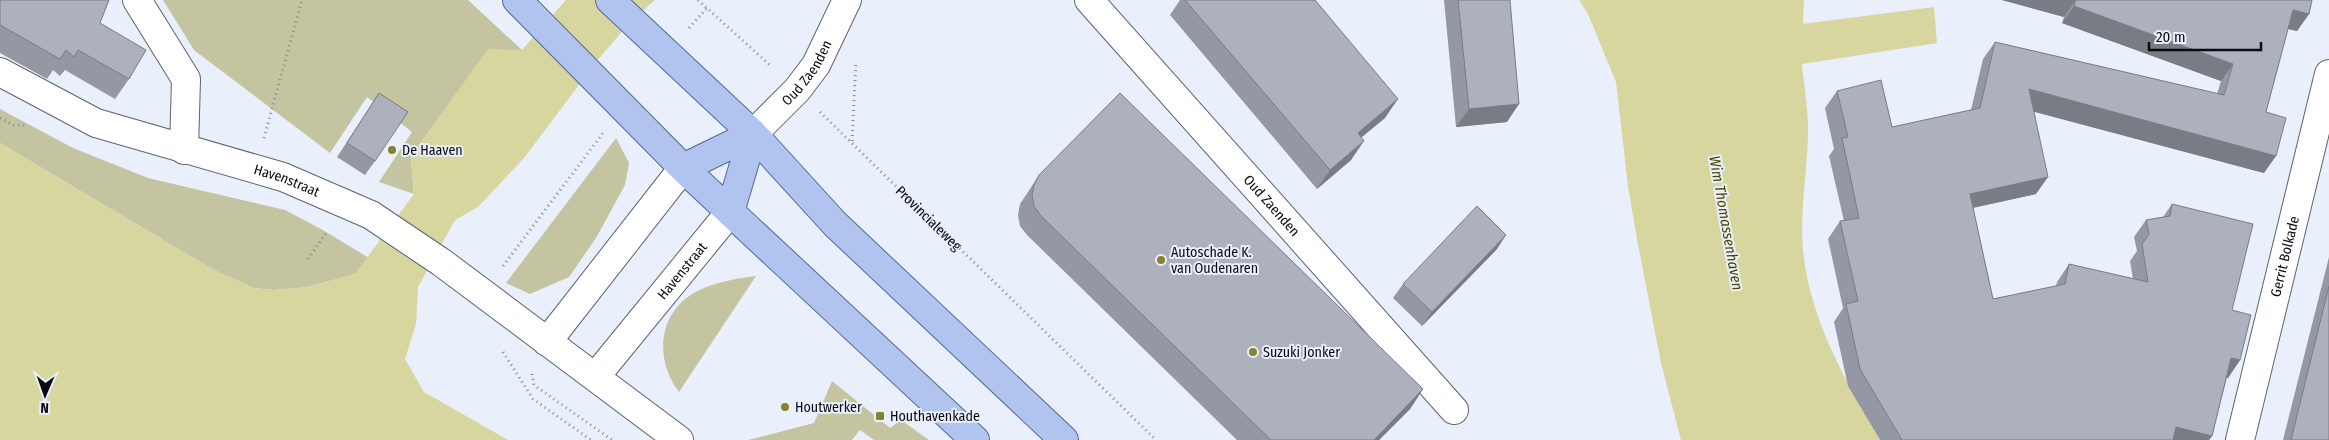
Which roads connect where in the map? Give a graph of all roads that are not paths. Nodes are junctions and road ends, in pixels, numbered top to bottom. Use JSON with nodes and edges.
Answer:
{"nodes":[{"id":1,"x":137,"y":0,"type":"edge"},
{"id":2,"x":610,"y":0,"type":"edge"},
{"id":3,"x":847,"y":0,"type":"edge"},
{"id":4,"x":1089,"y":0,"type":"edge"},
{"id":5,"x":524,"y":7,"type":"edge"},
{"id":6,"x":0,"y":72,"type":"edge"},
{"id":7,"x":2329,"y":74,"type":"edge"},
{"id":8,"x":753,"y":134,"type":"junction"},
{"id":9,"x":184,"y":150,"type":"junction"},
{"id":10,"x":683,"y":168,"type":"junction"},
{"id":11,"x":730,"y":212,"type":"junction"},
{"id":12,"x":547,"y":342,"type":"junction"},
{"id":13,"x":596,"y":376,"type":"junction"},
{"id":14,"x":1454,"y":410,"type":"dead end"},
{"id":15,"x":679,"y":440,"type":"edge"},
{"id":16,"x":975,"y":440,"type":"edge"},
{"id":17,"x":1064,"y":440,"type":"edge"},
{"id":18,"x":2240,"y":440,"type":"edge"}],
"edges":[{"from":1,"to":9,"type":"street"},
{"from":2,"to":8,"type":"main road"},
{"from":3,"to":8,"type":"street","name":"Oud Zaenden"},
{"from":4,"to":14,"type":"street","name":"Oud Zaenden"},
{"from":5,"to":10,"type":"main road"},
{"from":6,"to":9,"type":"street","name":"Havenstraat"},
{"from":7,"to":18,"type":"street","name":"Gerrit Bolkade"},
{"from":8,"to":10,"type":"main road"},
{"from":8,"to":11,"type":"main road"},
{"from":8,"to":17,"type":"main road"},
{"from":9,"to":12,"type":"street","name":"Havenstraat"},
{"from":10,"to":11,"type":"main road"},
{"from":10,"to":12,"type":"street"},
{"from":11,"to":13,"type":"street","name":"Havenstraat"},
{"from":11,"to":16,"type":"main road"},
{"from":12,"to":13,"type":"street","name":"Havenstraat"},
{"from":13,"to":15,"type":"street"}]}
